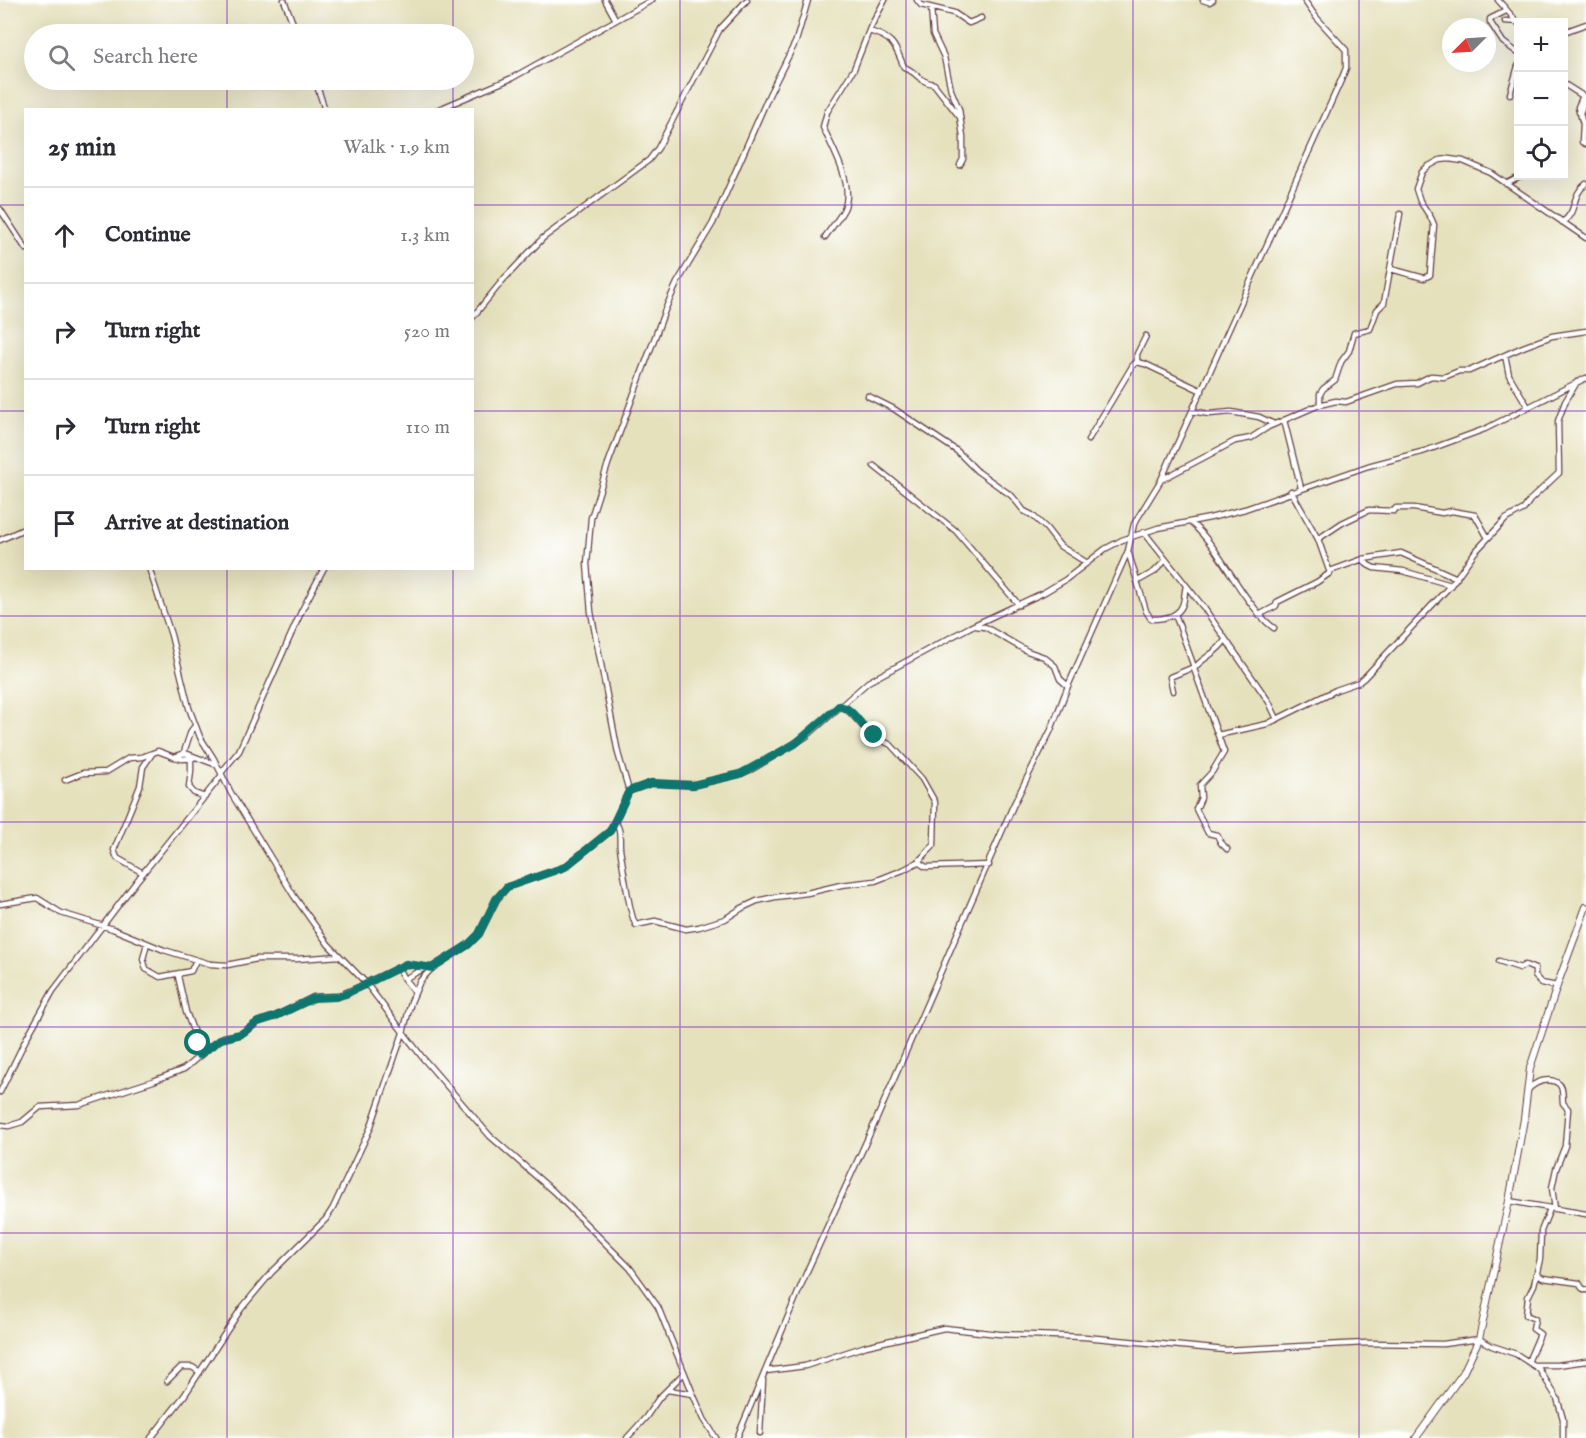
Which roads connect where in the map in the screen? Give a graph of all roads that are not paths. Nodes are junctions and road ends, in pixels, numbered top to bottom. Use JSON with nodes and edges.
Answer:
{"nodes":[{"id":1,"x":284,"y":0,"type":"edge"},
{"id":2,"x":605,"y":0,"type":"edge"},
{"id":3,"x":652,"y":0,"type":"edge"},
{"id":4,"x":747,"y":0,"type":"edge"},
{"id":5,"x":808,"y":0,"type":"edge"},
{"id":6,"x":885,"y":0,"type":"edge"},
{"id":7,"x":917,"y":0,"type":"edge"},
{"id":8,"x":1203,"y":0,"type":"edge"},
{"id":9,"x":1213,"y":0,"type":"edge"},
{"id":10,"x":1304,"y":0,"type":"edge"},
{"id":11,"x":1497,"y":0,"type":"edge"},
{"id":12,"x":931,"y":8,"type":"junction"},
{"id":13,"x":1506,"y":11,"type":"junction"},
{"id":14,"x":981,"y":18,"type":"dead end"},
{"id":15,"x":1514,"y":18,"type":"edge"},
{"id":16,"x":616,"y":20,"type":"junction"},
{"id":17,"x":1505,"y":21,"type":"dead end"},
{"id":18,"x":1514,"y":22,"type":"edge"},
{"id":19,"x":293,"y":24,"type":"edge"},
{"id":20,"x":1586,"y":24,"type":"edge"},
{"id":21,"x":1568,"y":30,"type":"edge"},
{"id":22,"x":869,"y":31,"type":"junction"},
{"id":23,"x":1514,"y":50,"type":"edge"},
{"id":24,"x":1516,"y":72,"type":"edge"},
{"id":25,"x":1568,"y":87,"type":"edge"},
{"id":26,"x":319,"y":90,"type":"edge"},
{"id":27,"x":1510,"y":94,"type":"dead end"},
{"id":28,"x":1586,"y":98,"type":"edge"},
{"id":29,"x":325,"y":108,"type":"edge"},
{"id":30,"x":442,"y":108,"type":"edge"},
{"id":31,"x":1580,"y":113,"type":"junction"},
{"id":32,"x":959,"y":116,"type":"junction"},
{"id":33,"x":1586,"y":144,"type":"edge"},
{"id":34,"x":960,"y":165,"type":"dead end"},
{"id":35,"x":1514,"y":180,"type":"edge"},
{"id":36,"x":1506,"y":184,"type":"junction"},
{"id":37,"x":1586,"y":184,"type":"edge"},
{"id":38,"x":0,"y":209,"type":"edge"},
{"id":39,"x":1400,"y":214,"type":"dead end"},
{"id":40,"x":1562,"y":222,"type":"junction"},
{"id":41,"x":825,"y":237,"type":"dead end"},
{"id":42,"x":1586,"y":238,"type":"edge"},
{"id":43,"x":24,"y":246,"type":"edge"},
{"id":44,"x":1391,"y":269,"type":"junction"},
{"id":45,"x":474,"y":316,"type":"edge"},
{"id":46,"x":1586,"y":331,"type":"edge"},
{"id":47,"x":1146,"y":336,"type":"dead end"},
{"id":48,"x":1505,"y":355,"type":"junction"},
{"id":49,"x":1137,"y":362,"type":"junction"},
{"id":50,"x":1586,"y":378,"type":"edge"},
{"id":51,"x":1578,"y":381,"type":"junction"},
{"id":52,"x":1202,"y":391,"type":"junction"},
{"id":53,"x":868,"y":396,"type":"dead end"},
{"id":54,"x":1320,"y":404,"type":"junction"},
{"id":55,"x":1528,"y":407,"type":"junction"},
{"id":56,"x":1192,"y":411,"type":"junction"},
{"id":57,"x":1284,"y":420,"type":"junction"},
{"id":58,"x":1274,"y":424,"type":"junction"},
{"id":59,"x":1088,"y":440,"type":"dead end"},
{"id":60,"x":874,"y":466,"type":"dead end"},
{"id":61,"x":1161,"y":480,"type":"junction"},
{"id":62,"x":1301,"y":488,"type":"junction"},
{"id":63,"x":1291,"y":491,"type":"junction"},
{"id":64,"x":1190,"y":522,"type":"junction"},
{"id":65,"x":24,"y":529,"type":"edge"},
{"id":66,"x":1144,"y":532,"type":"junction"},
{"id":67,"x":1133,"y":536,"type":"junction"},
{"id":68,"x":1488,"y":538,"type":"junction"},
{"id":69,"x":1318,"y":539,"type":"junction"},
{"id":70,"x":0,"y":540,"type":"edge"},
{"id":71,"x":1128,"y":551,"type":"junction"},
{"id":72,"x":1364,"y":559,"type":"junction"},
{"id":73,"x":1166,"y":560,"type":"junction"},
{"id":74,"x":1088,"y":563,"type":"junction"},
{"id":75,"x":150,"y":570,"type":"edge"},
{"id":76,"x":323,"y":570,"type":"edge"},
{"id":77,"x":1330,"y":571,"type":"junction"},
{"id":78,"x":1457,"y":578,"type":"junction"},
{"id":79,"x":1138,"y":580,"type":"junction"},
{"id":80,"x":1451,"y":585,"type":"junction"},
{"id":81,"x":1186,"y":586,"type":"junction"},
{"id":82,"x":1019,"y":605,"type":"junction"},
{"id":83,"x":1175,"y":614,"type":"junction"},
{"id":84,"x":1259,"y":615,"type":"junction"},
{"id":85,"x":972,"y":626,"type":"junction"},
{"id":86,"x":1274,"y":628,"type":"dead end"},
{"id":87,"x":1225,"y":640,"type":"junction"},
{"id":88,"x":1194,"y":667,"type":"junction"},
{"id":89,"x":1068,"y":686,"type":"junction"},
{"id":90,"x":1173,"y":691,"type":"dead end"},
{"id":91,"x":839,"y":706,"type":"junction"},
{"id":92,"x":1277,"y":719,"type":"junction"},
{"id":93,"x":195,"y":726,"type":"junction"},
{"id":94,"x":1218,"y":735,"type":"junction"},
{"id":95,"x":184,"y":752,"type":"junction"},
{"id":96,"x":152,"y":753,"type":"junction"},
{"id":97,"x":175,"y":757,"type":"junction"},
{"id":98,"x":191,"y":758,"type":"junction"},
{"id":99,"x":199,"y":758,"type":"junction"},
{"id":100,"x":217,"y":765,"type":"junction"},
{"id":101,"x":221,"y":774,"type":"junction"},
{"id":102,"x":65,"y":780,"type":"dead end"},
{"id":103,"x":629,"y":791,"type":"junction"},
{"id":104,"x":205,"y":797,"type":"junction"},
{"id":105,"x":614,"y":822,"type":"junction"},
{"id":106,"x":1227,"y":849,"type":"dead end"},
{"id":107,"x":918,"y":862,"type":"junction"},
{"id":108,"x":989,"y":865,"type":"junction"},
{"id":109,"x":143,"y":873,"type":"junction"},
{"id":110,"x":0,"y":904,"type":"edge"},
{"id":111,"x":1585,"y":910,"type":"edge"},
{"id":112,"x":1585,"y":924,"type":"edge"},
{"id":113,"x":102,"y":926,"type":"junction"},
{"id":114,"x":147,"y":943,"type":"junction"},
{"id":115,"x":339,"y":956,"type":"junction"},
{"id":116,"x":196,"y":960,"type":"junction"},
{"id":117,"x":1499,"y":960,"type":"dead end"},
{"id":118,"x":398,"y":968,"type":"junction"},
{"id":119,"x":429,"y":968,"type":"junction"},
{"id":120,"x":180,"y":974,"type":"junction"},
{"id":121,"x":404,"y":979,"type":"junction"},
{"id":122,"x":366,"y":984,"type":"junction"},
{"id":123,"x":1557,"y":986,"type":"junction"},
{"id":124,"x":415,"y":992,"type":"junction"},
{"id":125,"x":403,"y":1034,"type":"junction"},
{"id":126,"x":199,"y":1055,"type":"junction"},
{"id":127,"x":0,"y":1092,"type":"edge"},
{"id":128,"x":1527,"y":1093,"type":"junction"},
{"id":129,"x":0,"y":1125,"type":"edge"},
{"id":130,"x":1509,"y":1201,"type":"junction"},
{"id":131,"x":1552,"y":1209,"type":"junction"},
{"id":132,"x":1586,"y":1214,"type":"edge"},
{"id":133,"x":1536,"y":1274,"type":"junction"},
{"id":134,"x":1586,"y":1290,"type":"edge"},
{"id":135,"x":1479,"y":1339,"type":"junction"},
{"id":136,"x":1586,"y":1361,"type":"edge"},
{"id":137,"x":1528,"y":1362,"type":"junction"},
{"id":138,"x":1534,"y":1365,"type":"junction"},
{"id":139,"x":766,"y":1371,"type":"junction"},
{"id":140,"x":200,"y":1372,"type":"junction"},
{"id":141,"x":684,"y":1373,"type":"junction"},
{"id":142,"x":763,"y":1377,"type":"junction"},
{"id":143,"x":167,"y":1381,"type":"dead end"},
{"id":144,"x":668,"y":1390,"type":"junction"},
{"id":145,"x":693,"y":1394,"type":"junction"},
{"id":146,"x":760,"y":1433,"type":"dead end"},
{"id":147,"x":151,"y":1438,"type":"edge"},
{"id":148,"x":627,"y":1438,"type":"edge"},
{"id":149,"x":716,"y":1438,"type":"edge"},
{"id":150,"x":737,"y":1438,"type":"edge"},
{"id":151,"x":1416,"y":1438,"type":"edge"},
{"id":152,"x":1563,"y":1438,"type":"edge"}],
"edges":[{"from":1,"to":19,"type":"street"},
{"from":2,"to":16,"type":"street"},
{"from":3,"to":16,"type":"street"},
{"from":4,"to":45,"type":"street"},
{"from":5,"to":103,"type":"street"},
{"from":6,"to":22,"type":"street"},
{"from":7,"to":12,"type":"street"},
{"from":8,"to":9,"type":"street"},
{"from":10,"to":52,"type":"street"},
{"from":11,"to":13,"type":"street"},
{"from":12,"to":14,"type":"street"},
{"from":12,"to":32,"type":"street"},
{"from":13,"to":15,"type":"street"},
{"from":13,"to":23,"type":"street"},
{"from":16,"to":30,"type":"street"},
{"from":17,"to":18,"type":"street"},
{"from":20,"to":21,"type":"street"},
{"from":22,"to":32,"type":"street"},
{"from":22,"to":41,"type":"street"},
{"from":24,"to":27,"type":"street"},
{"from":25,"to":31,"type":"street"},
{"from":26,"to":29,"type":"street"},
{"from":28,"to":31,"type":"street"},
{"from":31,"to":33,"type":"street"},
{"from":32,"to":34,"type":"street"},
{"from":35,"to":36,"type":"street"},
{"from":36,"to":40,"type":"street"},
{"from":36,"to":44,"type":"street"},
{"from":37,"to":40,"type":"street"},
{"from":38,"to":43,"type":"street"},
{"from":39,"to":44,"type":"street"},
{"from":40,"to":42,"type":"street"},
{"from":44,"to":54,"type":"street"},
{"from":46,"to":48,"type":"street"},
{"from":47,"to":49,"type":"street"},
{"from":48,"to":54,"type":"street"},
{"from":48,"to":55,"type":"street"},
{"from":49,"to":52,"type":"street"},
{"from":49,"to":59,"type":"street"},
{"from":50,"to":51,"type":"street"},
{"from":51,"to":55,"type":"street"},
{"from":51,"to":68,"type":"street"},
{"from":52,"to":56,"type":"street"},
{"from":53,"to":74,"type":"street"},
{"from":54,"to":57,"type":"street"},
{"from":55,"to":62,"type":"street"},
{"from":56,"to":58,"type":"street"},
{"from":56,"to":61,"type":"street"},
{"from":57,"to":58,"type":"street"},
{"from":57,"to":62,"type":"street"},
{"from":58,"to":61,"type":"street"},
{"from":60,"to":82,"type":"street"},
{"from":61,"to":67,"type":"street"},
{"from":62,"to":63,"type":"street"},
{"from":63,"to":64,"type":"street"},
{"from":63,"to":69,"type":"street"},
{"from":64,"to":66,"type":"street"},
{"from":64,"to":84,"type":"street"},
{"from":65,"to":70,"type":"street"},
{"from":66,"to":67,"type":"street"},
{"from":66,"to":73,"type":"street"},
{"from":67,"to":71,"type":"street"},
{"from":67,"to":74,"type":"street"},
{"from":68,"to":69,"type":"street"},
{"from":68,"to":78,"type":"street"},
{"from":69,"to":77,"type":"street"},
{"from":71,"to":79,"type":"street"},
{"from":71,"to":89,"type":"street"},
{"from":72,"to":77,"type":"street"},
{"from":72,"to":78,"type":"street"},
{"from":72,"to":80,"type":"street"},
{"from":73,"to":79,"type":"street"},
{"from":73,"to":81,"type":"street"},
{"from":74,"to":82,"type":"street"},
{"from":75,"to":93,"type":"street"},
{"from":76,"to":101,"type":"street"},
{"from":77,"to":84,"type":"street"},
{"from":78,"to":80,"type":"street"},
{"from":79,"to":83,"type":"street"},
{"from":80,"to":92,"type":"street"},
{"from":81,"to":83,"type":"street"},
{"from":81,"to":87,"type":"street"},
{"from":82,"to":85,"type":"street"},
{"from":83,"to":88,"type":"street"},
{"from":84,"to":86,"type":"street"},
{"from":85,"to":89,"type":"street"},
{"from":85,"to":91,"type":"street"},
{"from":87,"to":88,"type":"street"},
{"from":87,"to":92,"type":"street"},
{"from":88,"to":90,"type":"street"},
{"from":88,"to":94,"type":"street"},
{"from":89,"to":108,"type":"street"},
{"from":91,"to":103,"type":"street"},
{"from":91,"to":107,"type":"street"},
{"from":92,"to":94,"type":"street"},
{"from":93,"to":95,"type":"street"},
{"from":93,"to":100,"type":"street"},
{"from":94,"to":106,"type":"street"},
{"from":95,"to":97,"type":"street"},
{"from":95,"to":99,"type":"street"},
{"from":96,"to":97,"type":"street"},
{"from":96,"to":102,"type":"street"},
{"from":96,"to":109,"type":"street"},
{"from":97,"to":98,"type":"street"},
{"from":98,"to":99,"type":"street"},
{"from":98,"to":104,"type":"street"},
{"from":99,"to":100,"type":"street"},
{"from":100,"to":101,"type":"street"},
{"from":101,"to":104,"type":"street"},
{"from":101,"to":115,"type":"street"},
{"from":103,"to":105,"type":"street"},
{"from":104,"to":109,"type":"street"},
{"from":105,"to":107,"type":"street"},
{"from":105,"to":119,"type":"street"},
{"from":107,"to":108,"type":"street"},
{"from":108,"to":139,"type":"street"},
{"from":109,"to":113,"type":"street"},
{"from":110,"to":113,"type":"street"},
{"from":111,"to":112,"type":"street"},
{"from":111,"to":123,"type":"main road"},
{"from":113,"to":114,"type":"street"},
{"from":113,"to":127,"type":"street"},
{"from":114,"to":116,"type":"street"},
{"from":114,"to":120,"type":"street"},
{"from":115,"to":116,"type":"street"},
{"from":115,"to":122,"type":"street"},
{"from":116,"to":120,"type":"street"},
{"from":117,"to":123,"type":"street"},
{"from":118,"to":119,"type":"street"},
{"from":118,"to":121,"type":"street"},
{"from":118,"to":122,"type":"street"},
{"from":119,"to":121,"type":"street"},
{"from":119,"to":124,"type":"street"},
{"from":120,"to":126,"type":"street"},
{"from":121,"to":124,"type":"street"},
{"from":122,"to":125,"type":"street"},
{"from":122,"to":126,"type":"street"},
{"from":123,"to":128,"type":"main road"},
{"from":124,"to":125,"type":"street"},
{"from":125,"to":140,"type":"street"},
{"from":125,"to":141,"type":"street"},
{"from":126,"to":129,"type":"street"},
{"from":128,"to":130,"type":"main road"},
{"from":128,"to":131,"type":"street"},
{"from":130,"to":131,"type":"street"},
{"from":130,"to":135,"type":"main road"},
{"from":131,"to":132,"type":"street"},
{"from":131,"to":133,"type":"street"},
{"from":133,"to":134,"type":"street"},
{"from":133,"to":137,"type":"street"},
{"from":135,"to":137,"type":"street"},
{"from":135,"to":139,"type":"street"},
{"from":135,"to":151,"type":"main road"},
{"from":136,"to":138,"type":"street"},
{"from":137,"to":138,"type":"street"},
{"from":138,"to":152,"type":"street"},
{"from":139,"to":142,"type":"street"},
{"from":140,"to":143,"type":"street"},
{"from":140,"to":147,"type":"street"},
{"from":141,"to":144,"type":"street"},
{"from":141,"to":145,"type":"street"},
{"from":142,"to":146,"type":"street"},
{"from":142,"to":150,"type":"street"},
{"from":144,"to":145,"type":"street"},
{"from":144,"to":148,"type":"street"},
{"from":145,"to":149,"type":"street"}]}
